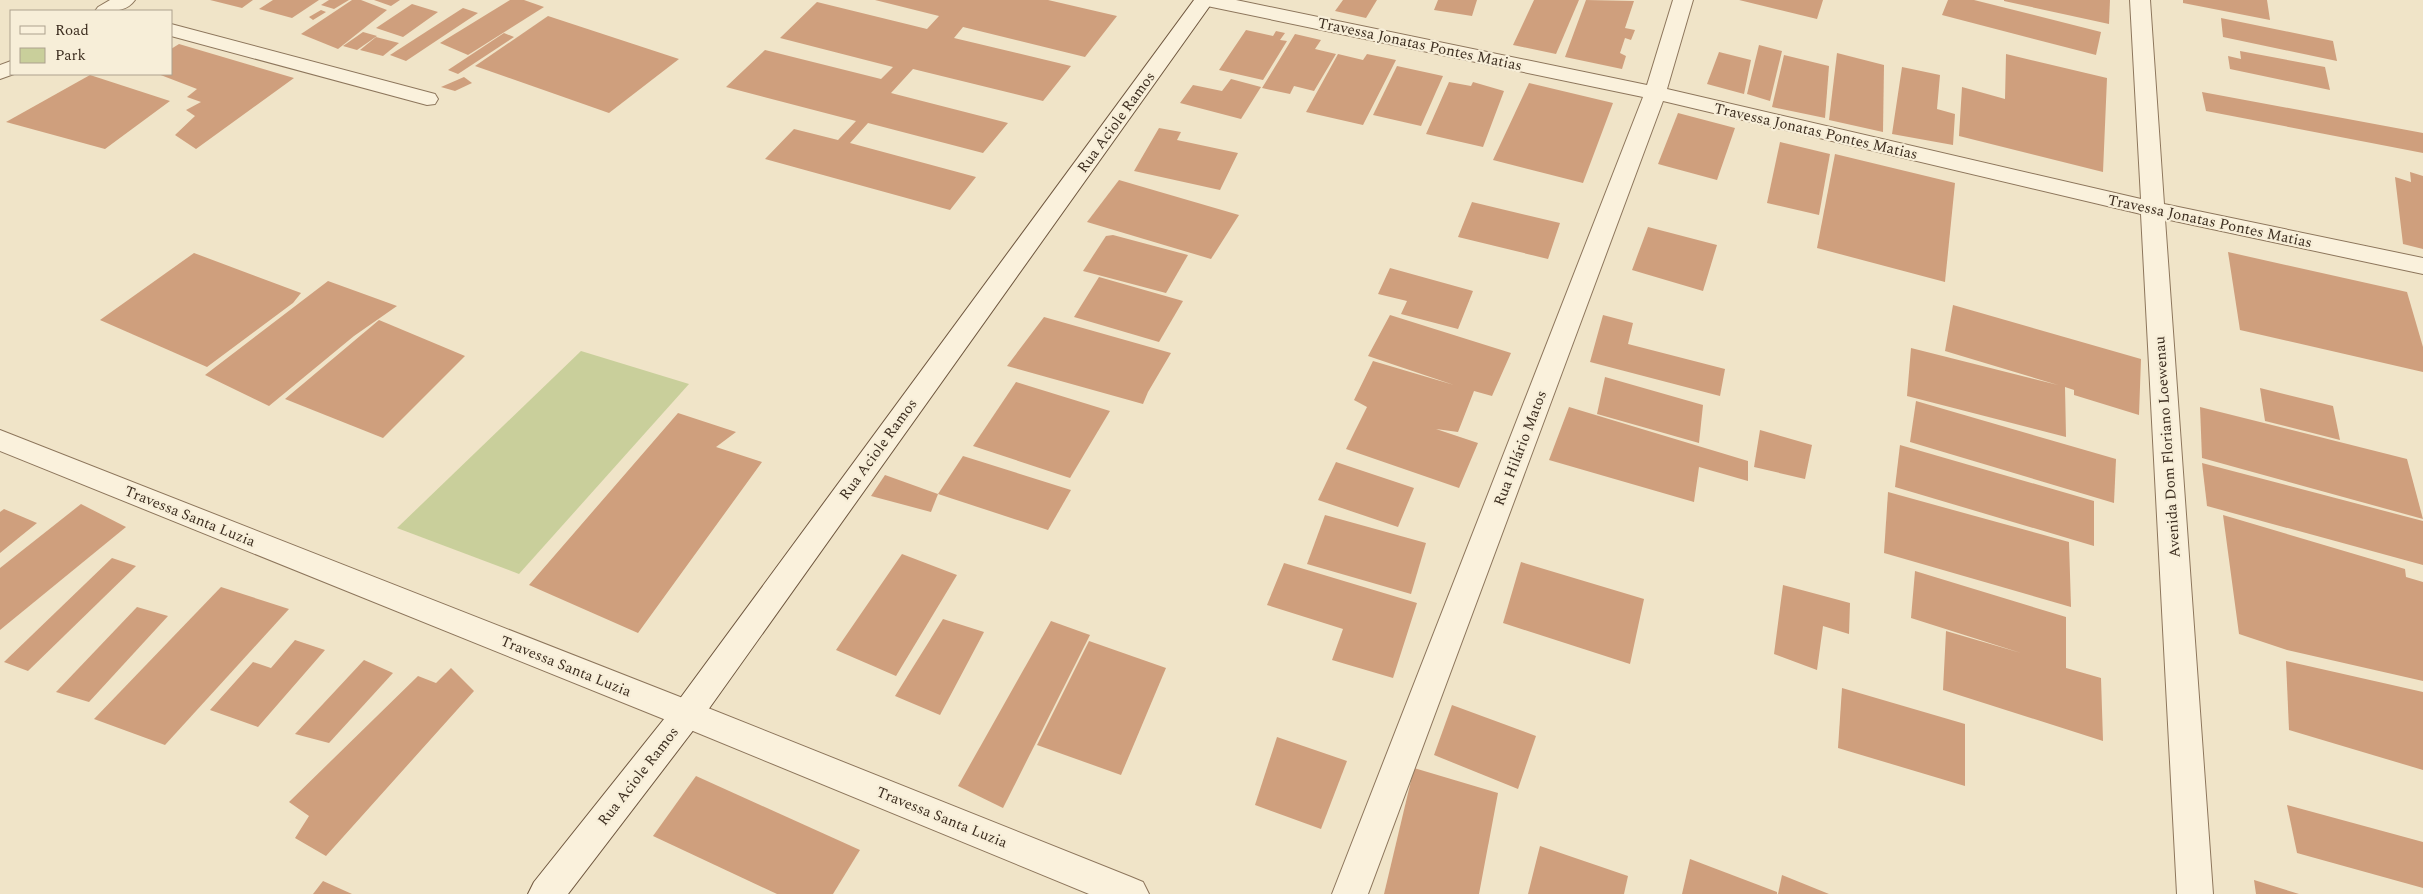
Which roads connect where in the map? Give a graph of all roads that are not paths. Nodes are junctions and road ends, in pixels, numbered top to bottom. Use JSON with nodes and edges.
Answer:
{"nodes":[{"id":1,"x":125,"y":0,"type":"edge"},
{"id":2,"x":1206,"y":0,"type":"edge"},
{"id":3,"x":1683,"y":0,"type":"edge"},
{"id":4,"x":2140,"y":0,"type":"edge"},
{"id":5,"x":106,"y":10,"type":"edge"},
{"id":6,"x":172,"y":30,"type":"edge"},
{"id":7,"x":1655,"y":94,"type":"junction"},
{"id":8,"x":427,"y":99,"type":"dead end"},
{"id":9,"x":2152,"y":209,"type":"junction"},
{"id":10,"x":2423,"y":266,"type":"edge"},
{"id":11,"x":0,"y":440,"type":"edge"},
{"id":12,"x":687,"y":714,"type":"junction"},
{"id":13,"x":546,"y":894,"type":"edge"},
{"id":14,"x":1131,"y":894,"type":"edge"},
{"id":15,"x":1350,"y":894,"type":"edge"},
{"id":16,"x":2195,"y":894,"type":"edge"}],
"edges":[{"from":1,"to":5,"type":"street"},
{"from":2,"to":7,"type":"street","name":"Travessa Jonatas Pontes Matias"},
{"from":2,"to":12,"type":"street","name":"Rua Aciole Ramos"},
{"from":3,"to":7,"type":"street","name":"Rua Hilário Matos"},
{"from":4,"to":9,"type":"street","name":"Avenida Dom Floriano Loewenau"},
{"from":6,"to":8,"type":"street"},
{"from":7,"to":9,"type":"street","name":"Travessa Jonatas Pontes Matias"},
{"from":7,"to":15,"type":"street","name":"Rua Hilário Matos"},
{"from":9,"to":10,"type":"street","name":"Travessa Jonatas Pontes Matias"},
{"from":9,"to":16,"type":"street","name":"Avenida Dom Floriano Loewenau"},
{"from":11,"to":12,"type":"street","name":"Travessa Santa Luzia"},
{"from":12,"to":13,"type":"street","name":"Rua Aciole Ramos"},
{"from":12,"to":14,"type":"street","name":"Travessa Santa Luzia"}]}
